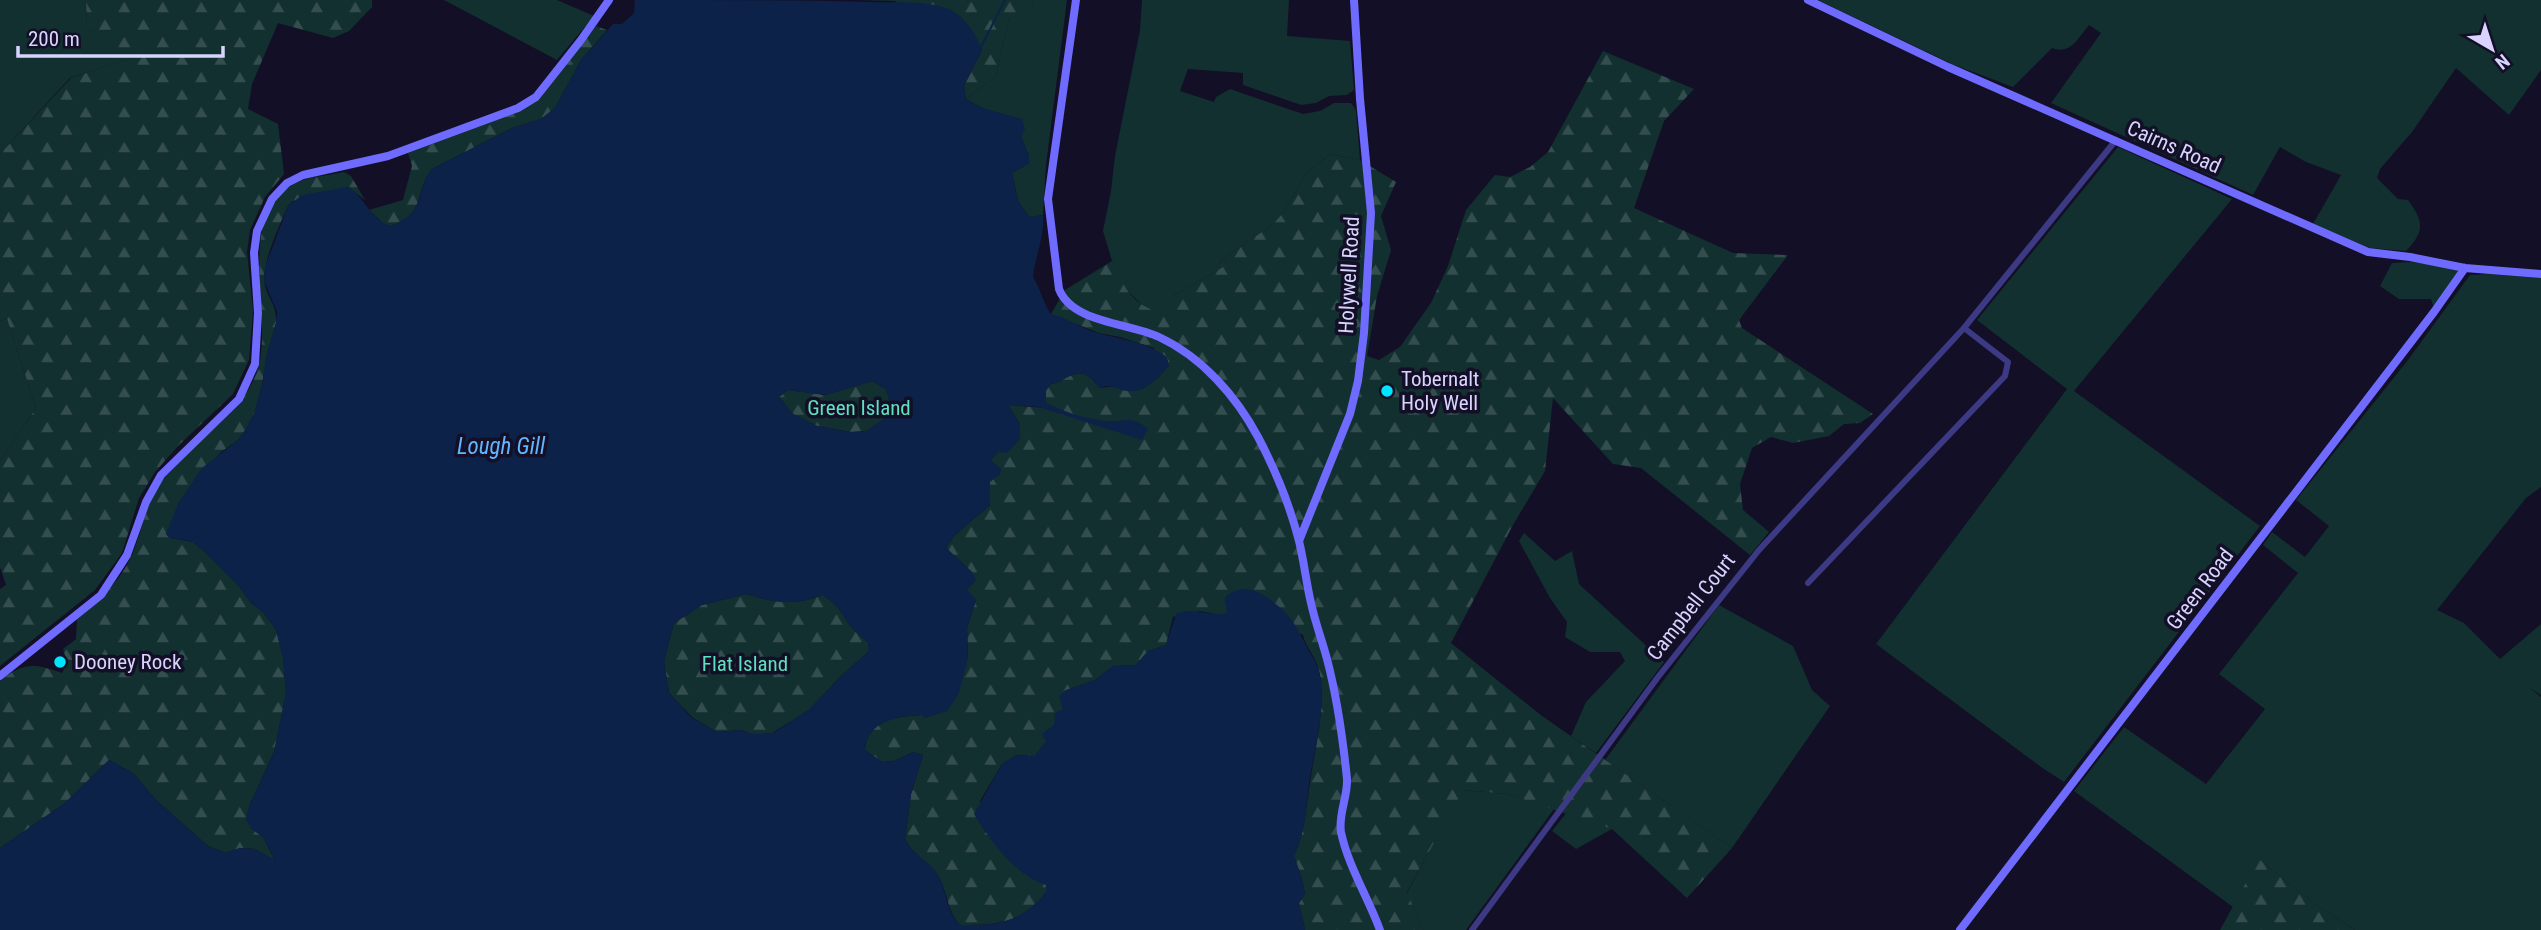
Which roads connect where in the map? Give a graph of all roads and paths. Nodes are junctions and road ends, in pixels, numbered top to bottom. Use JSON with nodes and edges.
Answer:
{"nodes":[{"id":1,"x":608,"y":0,"type":"edge"},
{"id":2,"x":1076,"y":0,"type":"edge"},
{"id":3,"x":1354,"y":0,"type":"edge"},
{"id":4,"x":1808,"y":0,"type":"edge"},
{"id":5,"x":2116,"y":140,"type":"junction"},
{"id":6,"x":2465,"y":268,"type":"junction"},
{"id":7,"x":2541,"y":274,"type":"edge"},
{"id":8,"x":1964,"y":328,"type":"junction"},
{"id":9,"x":1299,"y":541,"type":"junction"},
{"id":10,"x":1808,"y":583,"type":"dead end"},
{"id":11,"x":0,"y":676,"type":"edge"},
{"id":12,"x":1380,"y":930,"type":"edge"},
{"id":13,"x":1472,"y":930,"type":"edge"},
{"id":14,"x":1960,"y":930,"type":"edge"}],
"edges":[{"from":1,"to":11,"type":"street"},
{"from":2,"to":9,"type":"street"},
{"from":3,"to":9,"type":"street","name":"Holywell Road"},
{"from":4,"to":5,"type":"street","name":"Cairns Road"},
{"from":5,"to":6,"type":"street","name":"Cairns Road"},
{"from":5,"to":8,"type":"street","name":"Campbell Court"},
{"from":6,"to":7,"type":"street","name":"Cairns Road"},
{"from":6,"to":14,"type":"street","name":"Green Road"},
{"from":8,"to":10,"type":"street"},
{"from":8,"to":13,"type":"street","name":"Campbell Court"},
{"from":9,"to":12,"type":"street"}]}
